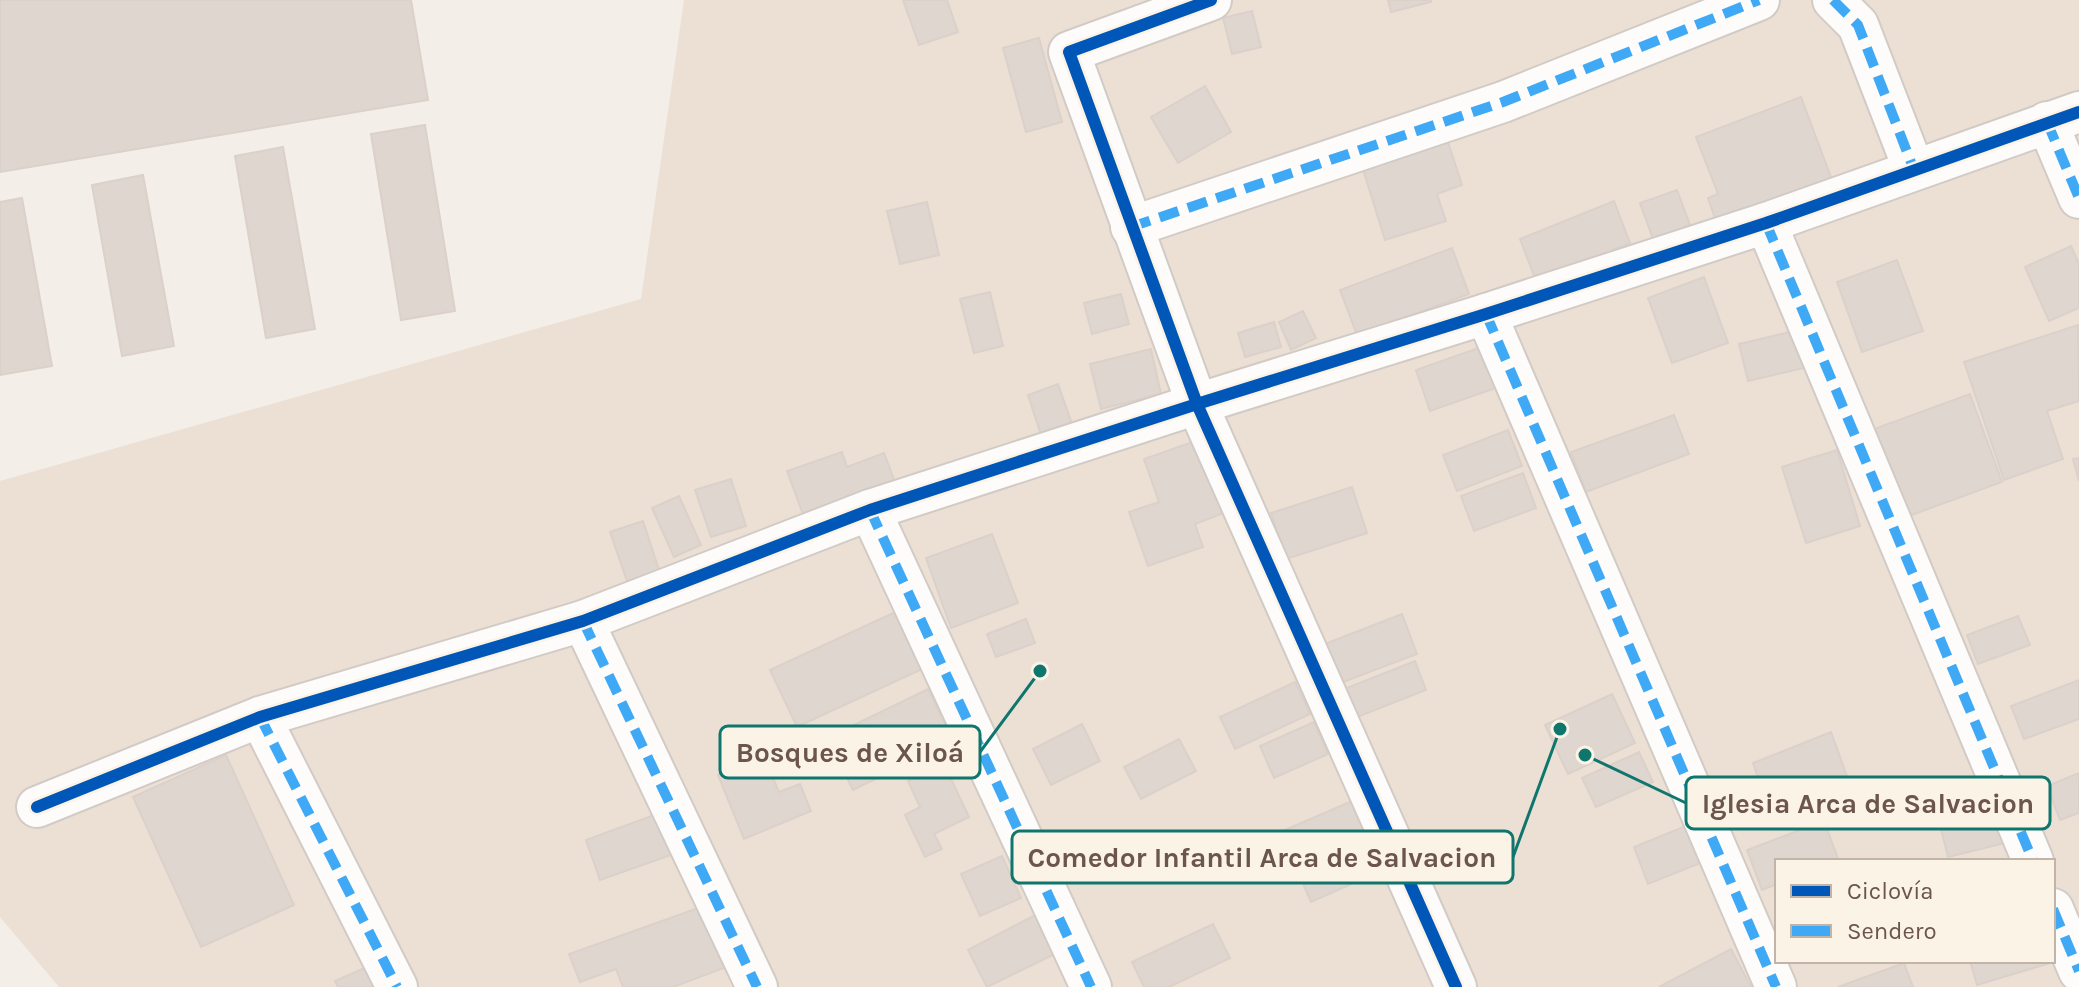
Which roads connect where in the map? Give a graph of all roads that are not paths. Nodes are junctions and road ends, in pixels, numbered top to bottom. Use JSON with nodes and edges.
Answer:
{"nodes":[{"id":1,"x":1211,"y":0,"type":"edge"},
{"id":2,"x":1759,"y":0,"type":"edge"},
{"id":3,"x":1833,"y":0,"type":"edge"},
{"id":4,"x":2063,"y":117,"type":"edge"},
{"id":5,"x":1914,"y":170,"type":"junction"},
{"id":6,"x":2079,"y":198,"type":"edge"},
{"id":7,"x":1766,"y":223,"type":"junction"},
{"id":8,"x":1131,"y":227,"type":"junction"},
{"id":9,"x":1486,"y":314,"type":"junction"},
{"id":10,"x":1197,"y":404,"type":"junction"},
{"id":11,"x":870,"y":510,"type":"junction"},
{"id":12,"x":583,"y":621,"type":"junction"},
{"id":13,"x":260,"y":717,"type":"junction"},
{"id":14,"x":37,"y":807,"type":"dead end"},
{"id":15,"x":2032,"y":859,"type":"edge"},
{"id":16,"x":2055,"y":914,"type":"edge"},
{"id":17,"x":2079,"y":971,"type":"edge"},
{"id":18,"x":397,"y":987,"type":"edge"},
{"id":19,"x":757,"y":987,"type":"edge"},
{"id":20,"x":1091,"y":987,"type":"edge"},
{"id":21,"x":1456,"y":987,"type":"edge"},
{"id":22,"x":1776,"y":987,"type":"edge"}],
"edges":[{"from":1,"to":8,"type":"street"},
{"from":2,"to":8,"type":"street"},
{"from":3,"to":5,"type":"street"},
{"from":4,"to":5,"type":"street"},
{"from":4,"to":6,"type":"street"},
{"from":5,"to":7,"type":"street"},
{"from":7,"to":9,"type":"street"},
{"from":7,"to":15,"type":"street"},
{"from":8,"to":10,"type":"street"},
{"from":9,"to":10,"type":"street"},
{"from":9,"to":22,"type":"street"},
{"from":10,"to":11,"type":"street"},
{"from":10,"to":21,"type":"street"},
{"from":11,"to":12,"type":"street"},
{"from":11,"to":20,"type":"street"},
{"from":12,"to":13,"type":"street"},
{"from":12,"to":19,"type":"street"},
{"from":13,"to":14,"type":"street"},
{"from":13,"to":18,"type":"street"},
{"from":16,"to":17,"type":"street"}]}
